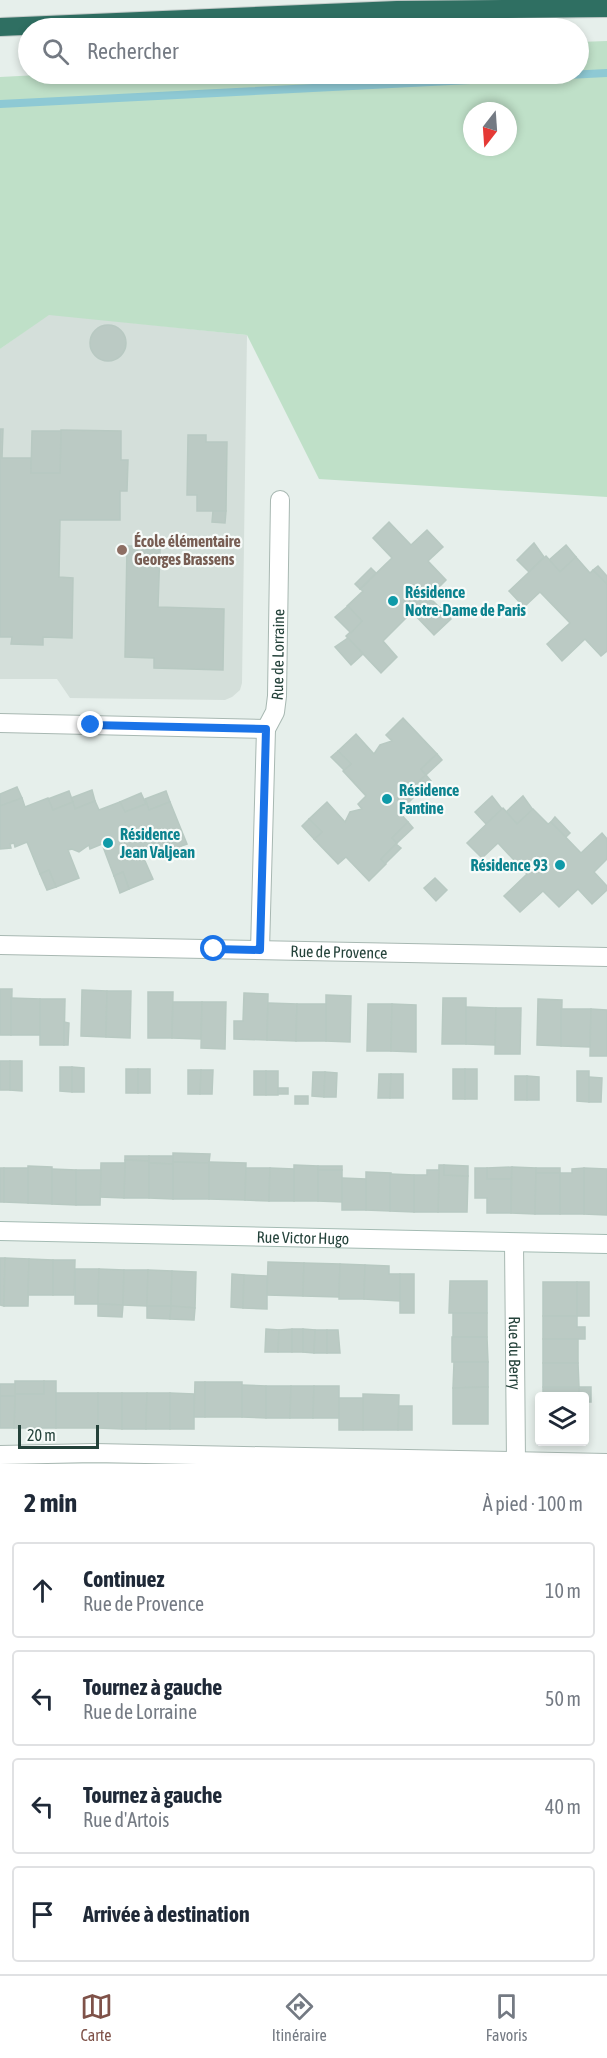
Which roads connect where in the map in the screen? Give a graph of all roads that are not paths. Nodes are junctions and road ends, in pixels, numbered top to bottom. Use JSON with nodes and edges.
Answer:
{"nodes":[{"id":1,"x":607,"y":8,"type":"edge"},
{"id":2,"x":210,"y":18,"type":"edge"},
{"id":3,"x":18,"y":26,"type":"edge"},
{"id":4,"x":0,"y":27,"type":"edge"},
{"id":5,"x":280,"y":500,"type":"dead end"},
{"id":6,"x":0,"y":723,"type":"edge"},
{"id":7,"x":266,"y":729,"type":"junction"},
{"id":8,"x":0,"y":945,"type":"edge"},
{"id":9,"x":260,"y":950,"type":"junction"},
{"id":10,"x":607,"y":957,"type":"edge"},
{"id":11,"x":0,"y":1231,"type":"edge"},
{"id":12,"x":514,"y":1243,"type":"junction"},
{"id":13,"x":607,"y":1244,"type":"edge"},
{"id":14,"x":0,"y":1455,"type":"edge"},
{"id":15,"x":94,"y":1458,"type":"edge"},
{"id":16,"x":516,"y":1461,"type":"junction"},
{"id":17,"x":607,"y":1463,"type":"edge"}],
"edges":[{"from":1,"to":2,"type":"highway"},
{"from":3,"to":4,"type":"highway"},
{"from":5,"to":7,"type":"street","name":"Rue de Lorraine"},
{"from":6,"to":7,"type":"street"},
{"from":7,"to":9,"type":"street","name":"Rue de Lorraine"},
{"from":8,"to":9,"type":"street","name":"Rue de Provence"},
{"from":9,"to":10,"type":"street","name":"Rue de Provence"},
{"from":11,"to":12,"type":"street","name":"Rue Victor Hugo"},
{"from":12,"to":13,"type":"street","name":"Rue Victor Hugo"},
{"from":12,"to":16,"type":"street","name":"Rue du Berry"},
{"from":14,"to":15,"type":"street"},
{"from":15,"to":16,"type":"street"},
{"from":16,"to":17,"type":"street"}]}
